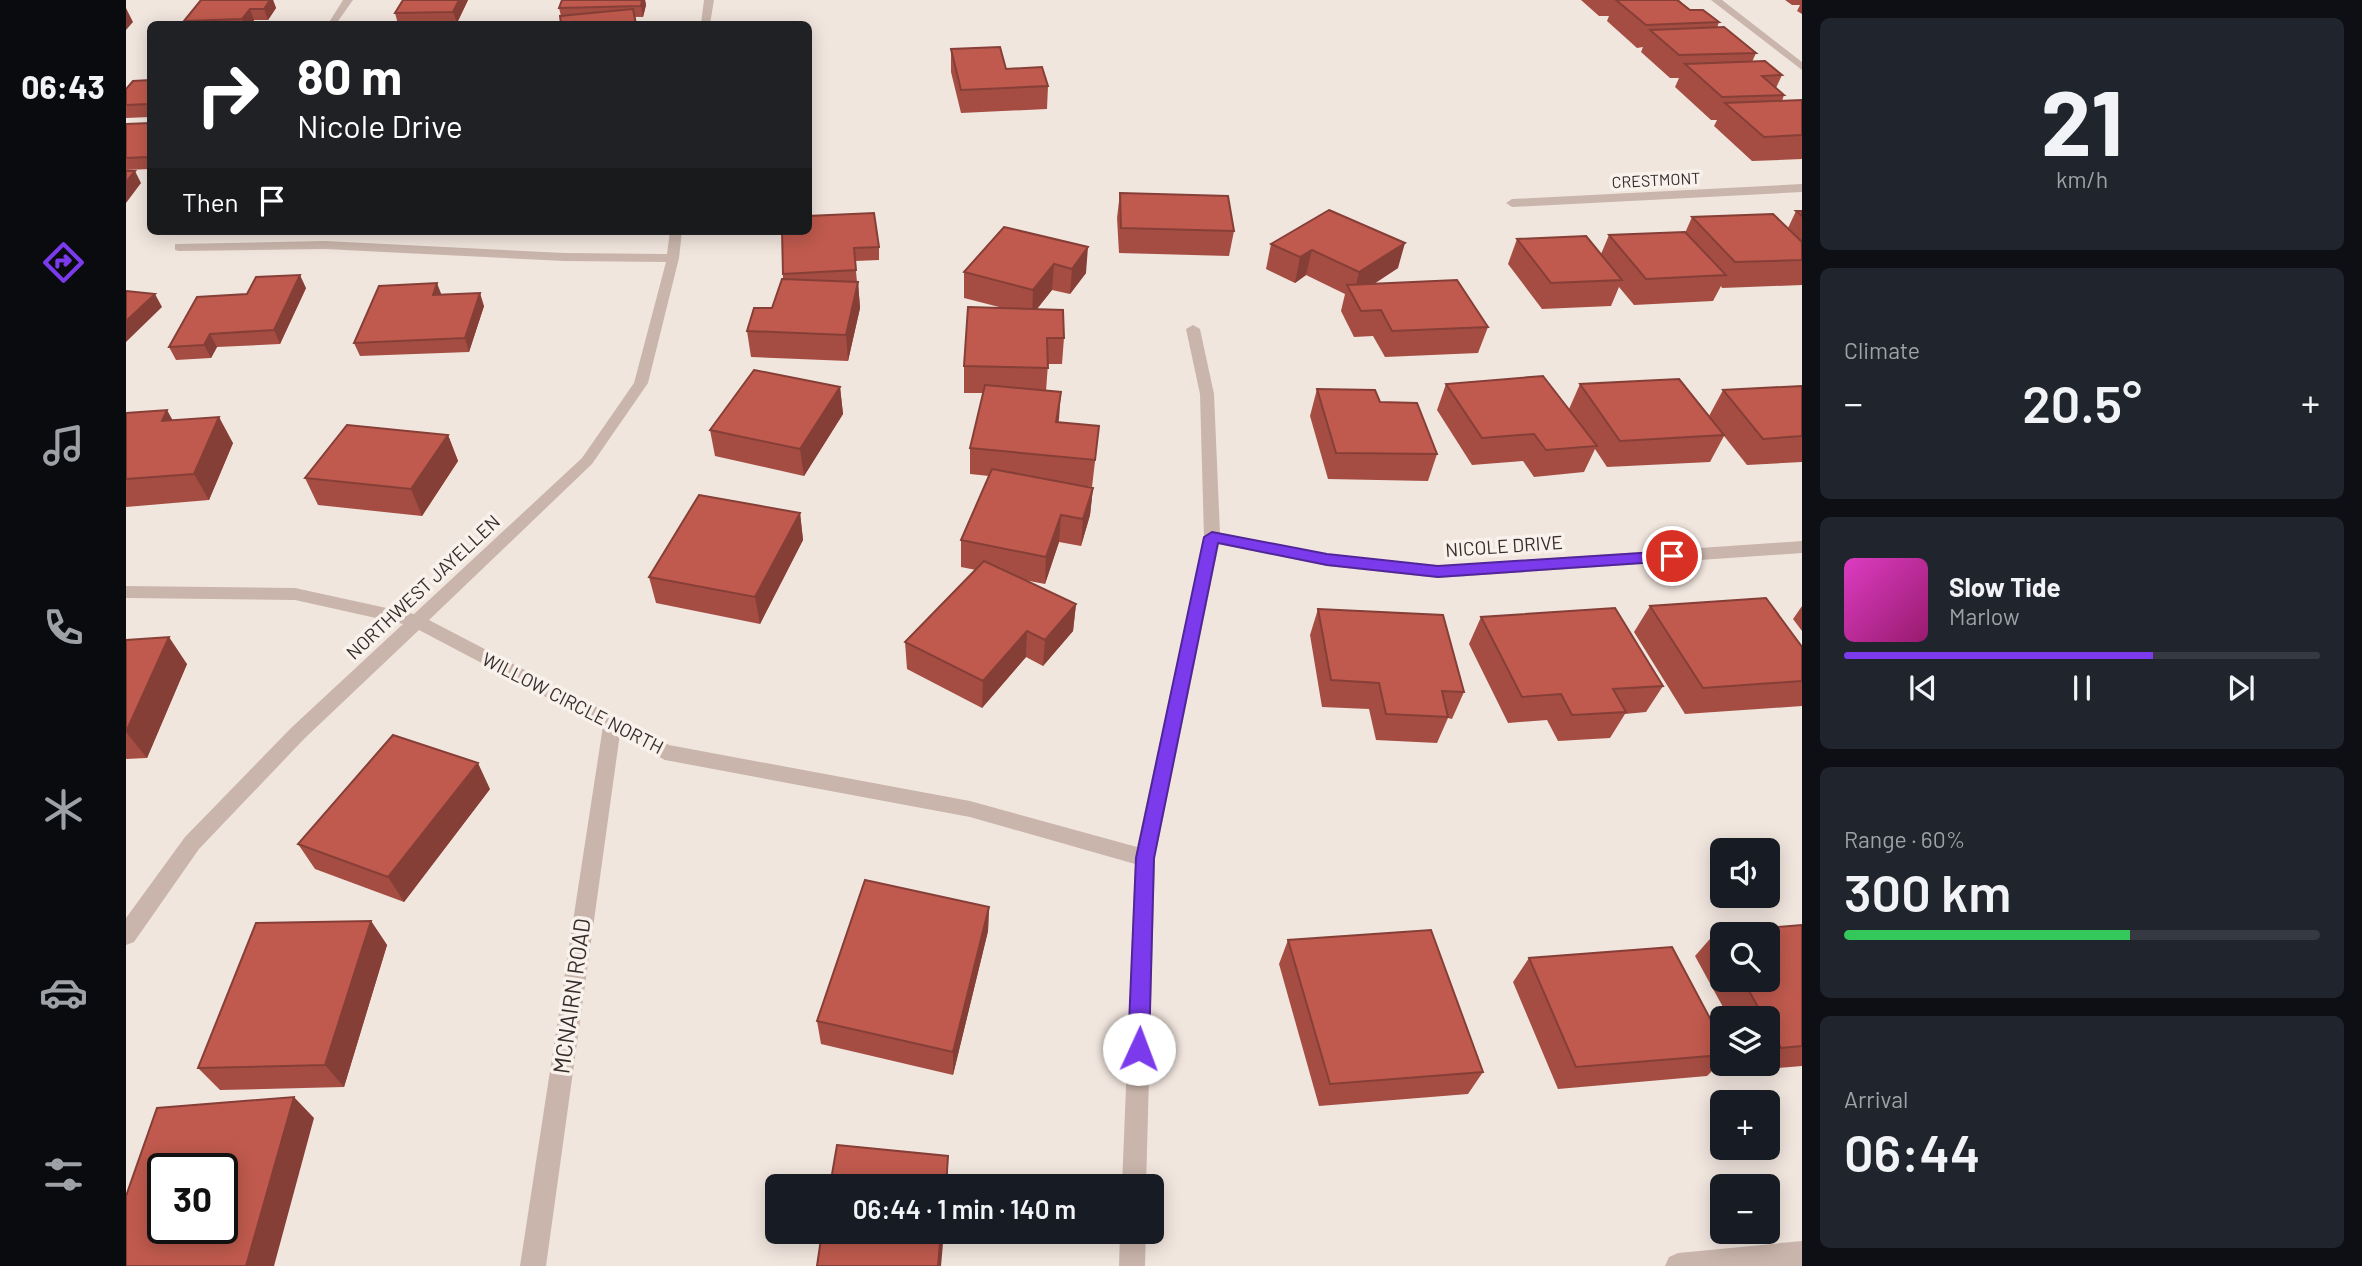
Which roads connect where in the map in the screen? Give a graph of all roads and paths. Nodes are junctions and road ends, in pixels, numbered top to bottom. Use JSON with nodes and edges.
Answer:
{"nodes":[{"id":1,"x":348,"y":0,"type":"edge"},
{"id":2,"x":709,"y":0,"type":"edge"},
{"id":3,"x":1716,"y":0,"type":"edge"},
{"id":4,"x":334,"y":21,"type":"edge"},
{"id":5,"x":706,"y":21,"type":"edge"},
{"id":6,"x":1802,"y":67,"type":"edge"},
{"id":7,"x":1802,"y":188,"type":"edge"},
{"id":8,"x":1512,"y":203,"type":"dead end"},
{"id":9,"x":187,"y":235,"type":"edge"},
{"id":10,"x":676,"y":235,"type":"edge"},
{"id":11,"x":673,"y":258,"type":"junction"},
{"id":12,"x":1193,"y":329,"type":"dead end"},
{"id":13,"x":1212,"y":537,"type":"junction"},
{"id":14,"x":1802,"y":547,"type":"edge"},
{"id":15,"x":126,"y":592,"type":"edge"},
{"id":16,"x":417,"y":621,"type":"junction"},
{"id":17,"x":612,"y":726,"type":"junction"},
{"id":18,"x":1145,"y":858,"type":"junction"},
{"id":19,"x":126,"y":935,"type":"edge"},
{"id":20,"x":1134,"y":1174,"type":"edge"},
{"id":21,"x":1133,"y":1244,"type":"edge"},
{"id":22,"x":1802,"y":1254,"type":"edge"},
{"id":23,"x":533,"y":1266,"type":"edge"},
{"id":24,"x":1132,"y":1266,"type":"edge"},
{"id":25,"x":1678,"y":1266,"type":"edge"}],
"edges":[{"from":1,"to":4,"type":"street"},
{"from":2,"to":5,"type":"street"},
{"from":3,"to":6,"type":"street"},
{"from":7,"to":8,"type":"street","name":"CRESTMONT"},
{"from":9,"to":11,"type":"street"},
{"from":10,"to":11,"type":"street","name":"NORTHWEST JAYELLEN"},
{"from":11,"to":16,"type":"street","name":"NORTHWEST JAYELLEN"},
{"from":12,"to":13,"type":"street"},
{"from":13,"to":14,"type":"street","name":"NICOLE DRIVE"},
{"from":13,"to":18,"type":"street"},
{"from":15,"to":16,"type":"street","name":"WILLOW CIRCLE NORTH"},
{"from":16,"to":17,"type":"street","name":"WILLOW CIRCLE NORTH"},
{"from":16,"to":19,"type":"street","name":"NORTHWEST JAYELLEN"},
{"from":17,"to":18,"type":"street","name":"WILLOW CIRCLE NORTH"},
{"from":17,"to":23,"type":"street","name":"MCNAIRN ROAD"},
{"from":18,"to":20,"type":"street"},
{"from":21,"to":24,"type":"street"},
{"from":22,"to":25,"type":"street"}]}
